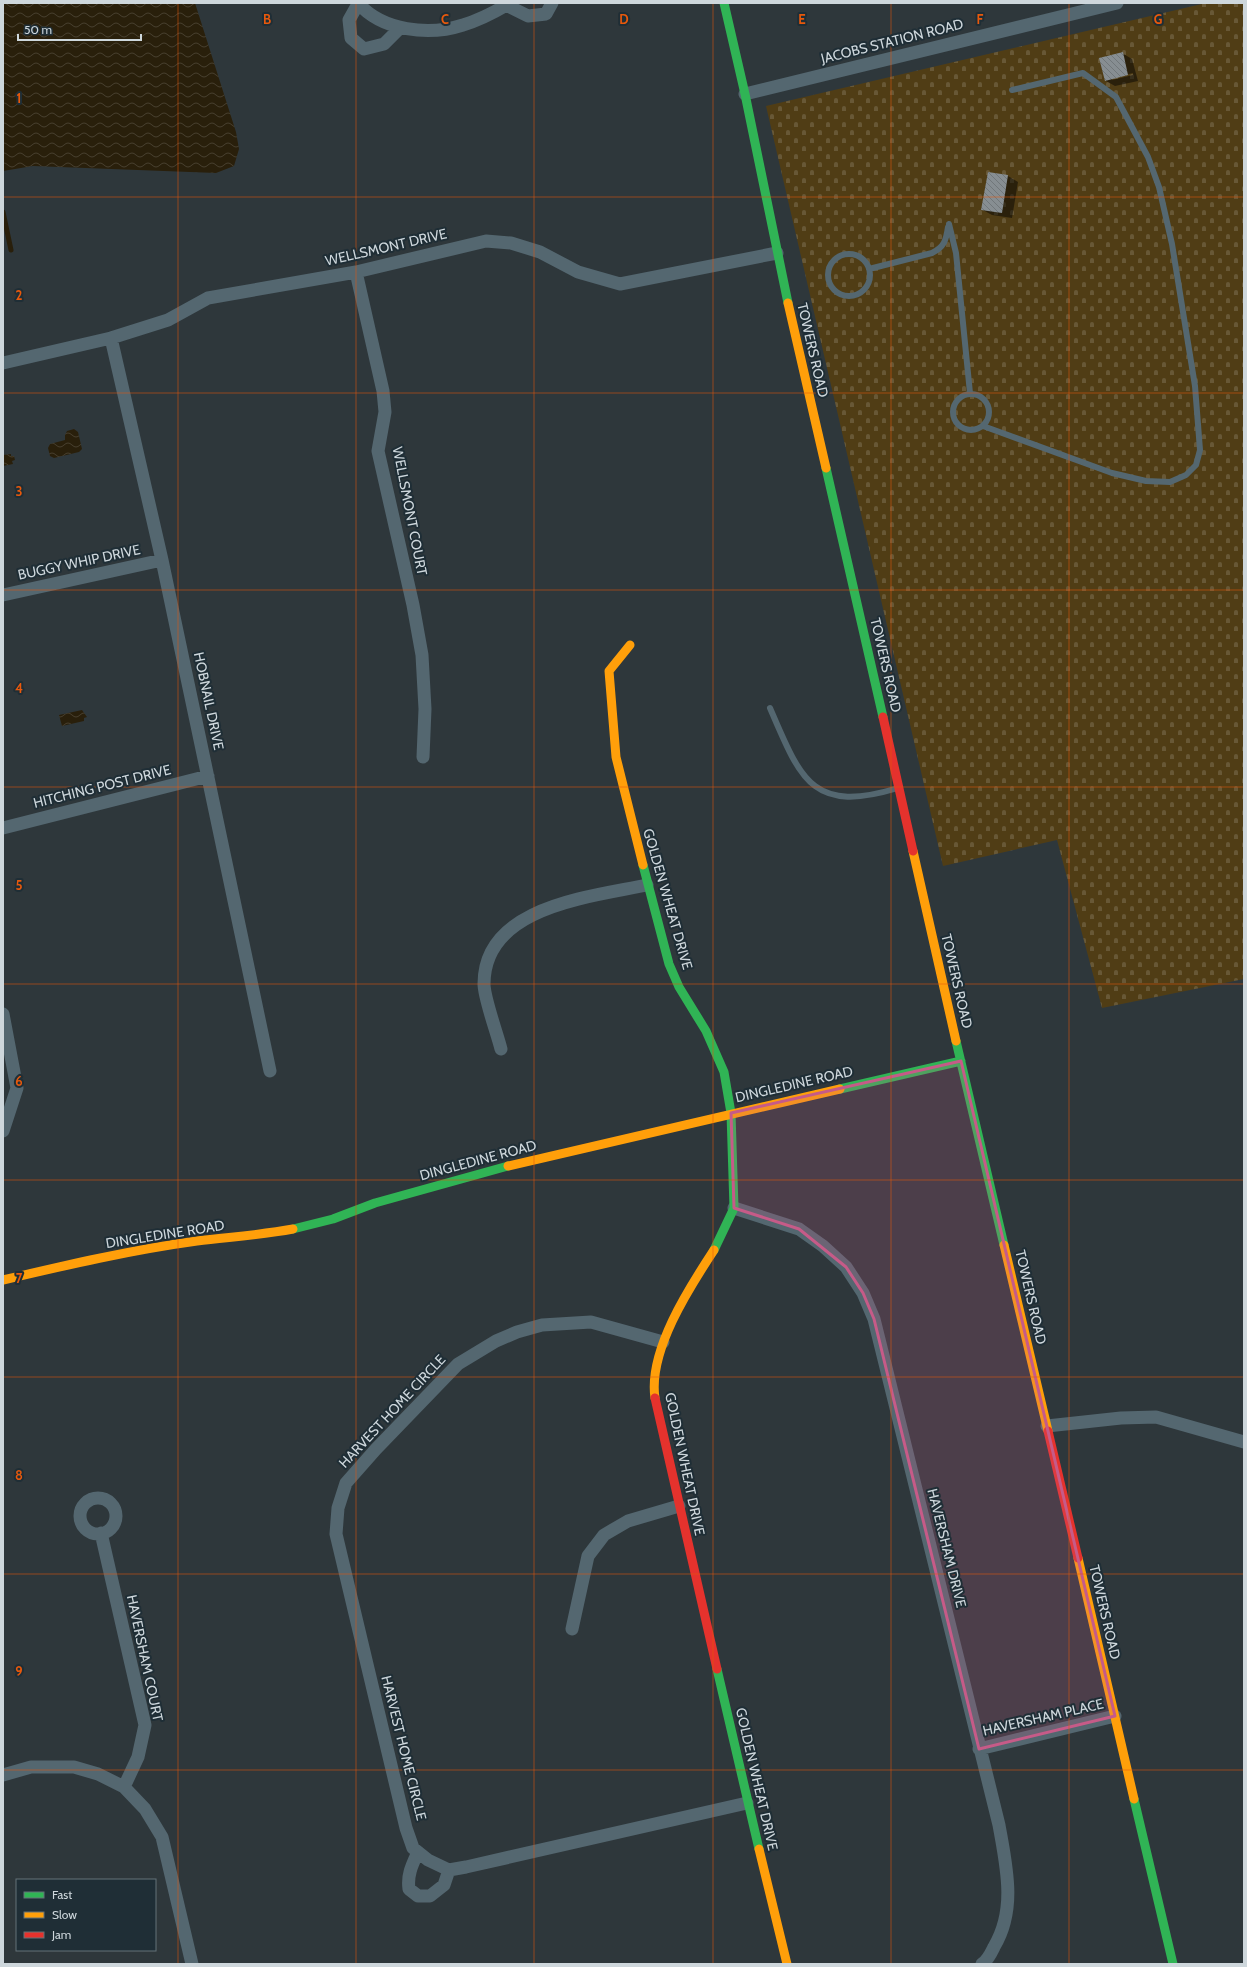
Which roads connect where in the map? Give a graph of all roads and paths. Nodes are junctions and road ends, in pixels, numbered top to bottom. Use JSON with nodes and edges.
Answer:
{"nodes":[{"id":1,"x":358,"y":3,"type":"edge"},
{"id":2,"x":552,"y":3,"type":"edge"},
{"id":3,"x":724,"y":3,"type":"edge"},
{"id":4,"x":1117,"y":3,"type":"edge"},
{"id":5,"x":508,"y":4,"type":"edge"},
{"id":6,"x":400,"y":28,"type":"junction"},
{"id":7,"x":1012,"y":90,"type":"dead end"},
{"id":8,"x":745,"y":94,"type":"junction"},
{"id":9,"x":777,"y":253,"type":"junction"},
{"id":10,"x":869,"y":269,"type":"junction"},
{"id":11,"x":356,"y":272,"type":"junction"},
{"id":12,"x":111,"y":338,"type":"junction"},
{"id":13,"x":3,"y":363,"type":"edge"},
{"id":14,"x":970,"y":393,"type":"junction"},
{"id":15,"x":983,"y":426,"type":"junction"},
{"id":16,"x":162,"y":560,"type":"junction"},
{"id":17,"x":3,"y":595,"type":"edge"},
{"id":18,"x":630,"y":645,"type":"dead end"},
{"id":19,"x":770,"y":708,"type":"dead end"},
{"id":20,"x":424,"y":757,"type":"dead end"},
{"id":21,"x":208,"y":776,"type":"junction"},
{"id":22,"x":900,"y":788,"type":"junction"},
{"id":23,"x":3,"y":828,"type":"edge"},
{"id":24,"x":647,"y":885,"type":"junction"},
{"id":25,"x":3,"y":1014,"type":"edge"},
{"id":26,"x":501,"y":1049,"type":"dead end"},
{"id":27,"x":961,"y":1061,"type":"junction"},
{"id":28,"x":270,"y":1071,"type":"dead end"},
{"id":29,"x":731,"y":1113,"type":"junction"},
{"id":30,"x":3,"y":1131,"type":"edge"},
{"id":31,"x":734,"y":1208,"type":"junction"},
{"id":32,"x":3,"y":1280,"type":"edge"},
{"id":33,"x":663,"y":1342,"type":"junction"},
{"id":34,"x":1047,"y":1426,"type":"junction"},
{"id":35,"x":1244,"y":1442,"type":"edge"},
{"id":36,"x":679,"y":1506,"type":"junction"},
{"id":37,"x":101,"y":1534,"type":"dead end"},
{"id":38,"x":572,"y":1629,"type":"dead end"},
{"id":39,"x":1115,"y":1716,"type":"junction"},
{"id":40,"x":979,"y":1748,"type":"junction"},
{"id":41,"x":3,"y":1775,"type":"edge"},
{"id":42,"x":124,"y":1788,"type":"junction"},
{"id":43,"x":747,"y":1803,"type":"junction"},
{"id":44,"x":418,"y":1852,"type":"junction"},
{"id":45,"x":449,"y":1870,"type":"junction"},
{"id":46,"x":192,"y":1964,"type":"edge"},
{"id":47,"x":787,"y":1964,"type":"edge"},
{"id":48,"x":982,"y":1964,"type":"edge"},
{"id":49,"x":1172,"y":1964,"type":"edge"}],
"edges":[{"from":1,"to":6,"type":"street"},
{"from":1,"to":6,"type":"street"},
{"from":2,"to":5,"type":"street"},
{"from":3,"to":8,"type":"street","name":"TOWERS ROAD"},
{"from":4,"to":8,"type":"street","name":"JACOBS STATION ROAD"},
{"from":5,"to":6,"type":"street"},
{"from":7,"to":15,"type":"lane"},
{"from":8,"to":9,"type":"street","name":"TOWERS ROAD"},
{"from":9,"to":11,"type":"street","name":"WELLSMONT DRIVE"},
{"from":9,"to":22,"type":"street","name":"TOWERS ROAD"},
{"from":10,"to":10,"type":"lane"},
{"from":10,"to":14,"type":"lane"},
{"from":11,"to":12,"type":"street","name":"WELLSMONT DRIVE"},
{"from":11,"to":20,"type":"street","name":"WELLSMONT COURT"},
{"from":12,"to":13,"type":"street","name":"WELLSMONT DRIVE"},
{"from":12,"to":16,"type":"street","name":"HOBNAIL DRIVE"},
{"from":14,"to":15,"type":"lane"},
{"from":14,"to":15,"type":"lane"},
{"from":16,"to":17,"type":"street","name":"BUGGY WHIP DRIVE"},
{"from":16,"to":21,"type":"street","name":"HOBNAIL DRIVE"},
{"from":18,"to":24,"type":"street","name":"GOLDEN WHEAT DRIVE"},
{"from":19,"to":22,"type":"lane"},
{"from":21,"to":23,"type":"street","name":"HITCHING POST DRIVE"},
{"from":21,"to":28,"type":"street","name":"HOBNAIL DRIVE"},
{"from":22,"to":27,"type":"street","name":"TOWERS ROAD"},
{"from":24,"to":26,"type":"street"},
{"from":24,"to":29,"type":"street","name":"GOLDEN WHEAT DRIVE"},
{"from":25,"to":30,"type":"street"},
{"from":27,"to":29,"type":"street","name":"DINGLEDINE ROAD"},
{"from":27,"to":34,"type":"street","name":"TOWERS ROAD"},
{"from":29,"to":31,"type":"street","name":"GOLDEN WHEAT DRIVE"},
{"from":29,"to":32,"type":"street","name":"DINGLEDINE ROAD"},
{"from":31,"to":33,"type":"street","name":"GOLDEN WHEAT DRIVE"},
{"from":31,"to":40,"type":"street","name":"HAVERSHAM DRIVE"},
{"from":33,"to":36,"type":"street","name":"GOLDEN WHEAT DRIVE"},
{"from":33,"to":44,"type":"street","name":"HARVEST HOME CIRCLE"},
{"from":34,"to":35,"type":"street"},
{"from":34,"to":39,"type":"street","name":"TOWERS ROAD"},
{"from":36,"to":38,"type":"street"},
{"from":36,"to":43,"type":"street","name":"GOLDEN WHEAT DRIVE"},
{"from":37,"to":42,"type":"street","name":"HAVERSHAM COURT"},
{"from":39,"to":40,"type":"street","name":"HAVERSHAM PLACE"},
{"from":39,"to":49,"type":"street","name":"TOWERS ROAD"},
{"from":40,"to":48,"type":"street","name":"HAVERSHAM DRIVE"},
{"from":41,"to":42,"type":"street"},
{"from":42,"to":46,"type":"street"},
{"from":43,"to":45,"type":"street"},
{"from":43,"to":47,"type":"street","name":"GOLDEN WHEAT DRIVE"},
{"from":44,"to":45,"type":"street","name":"HARVEST HOME CIRCLE"},
{"from":44,"to":45,"type":"street"}]}
